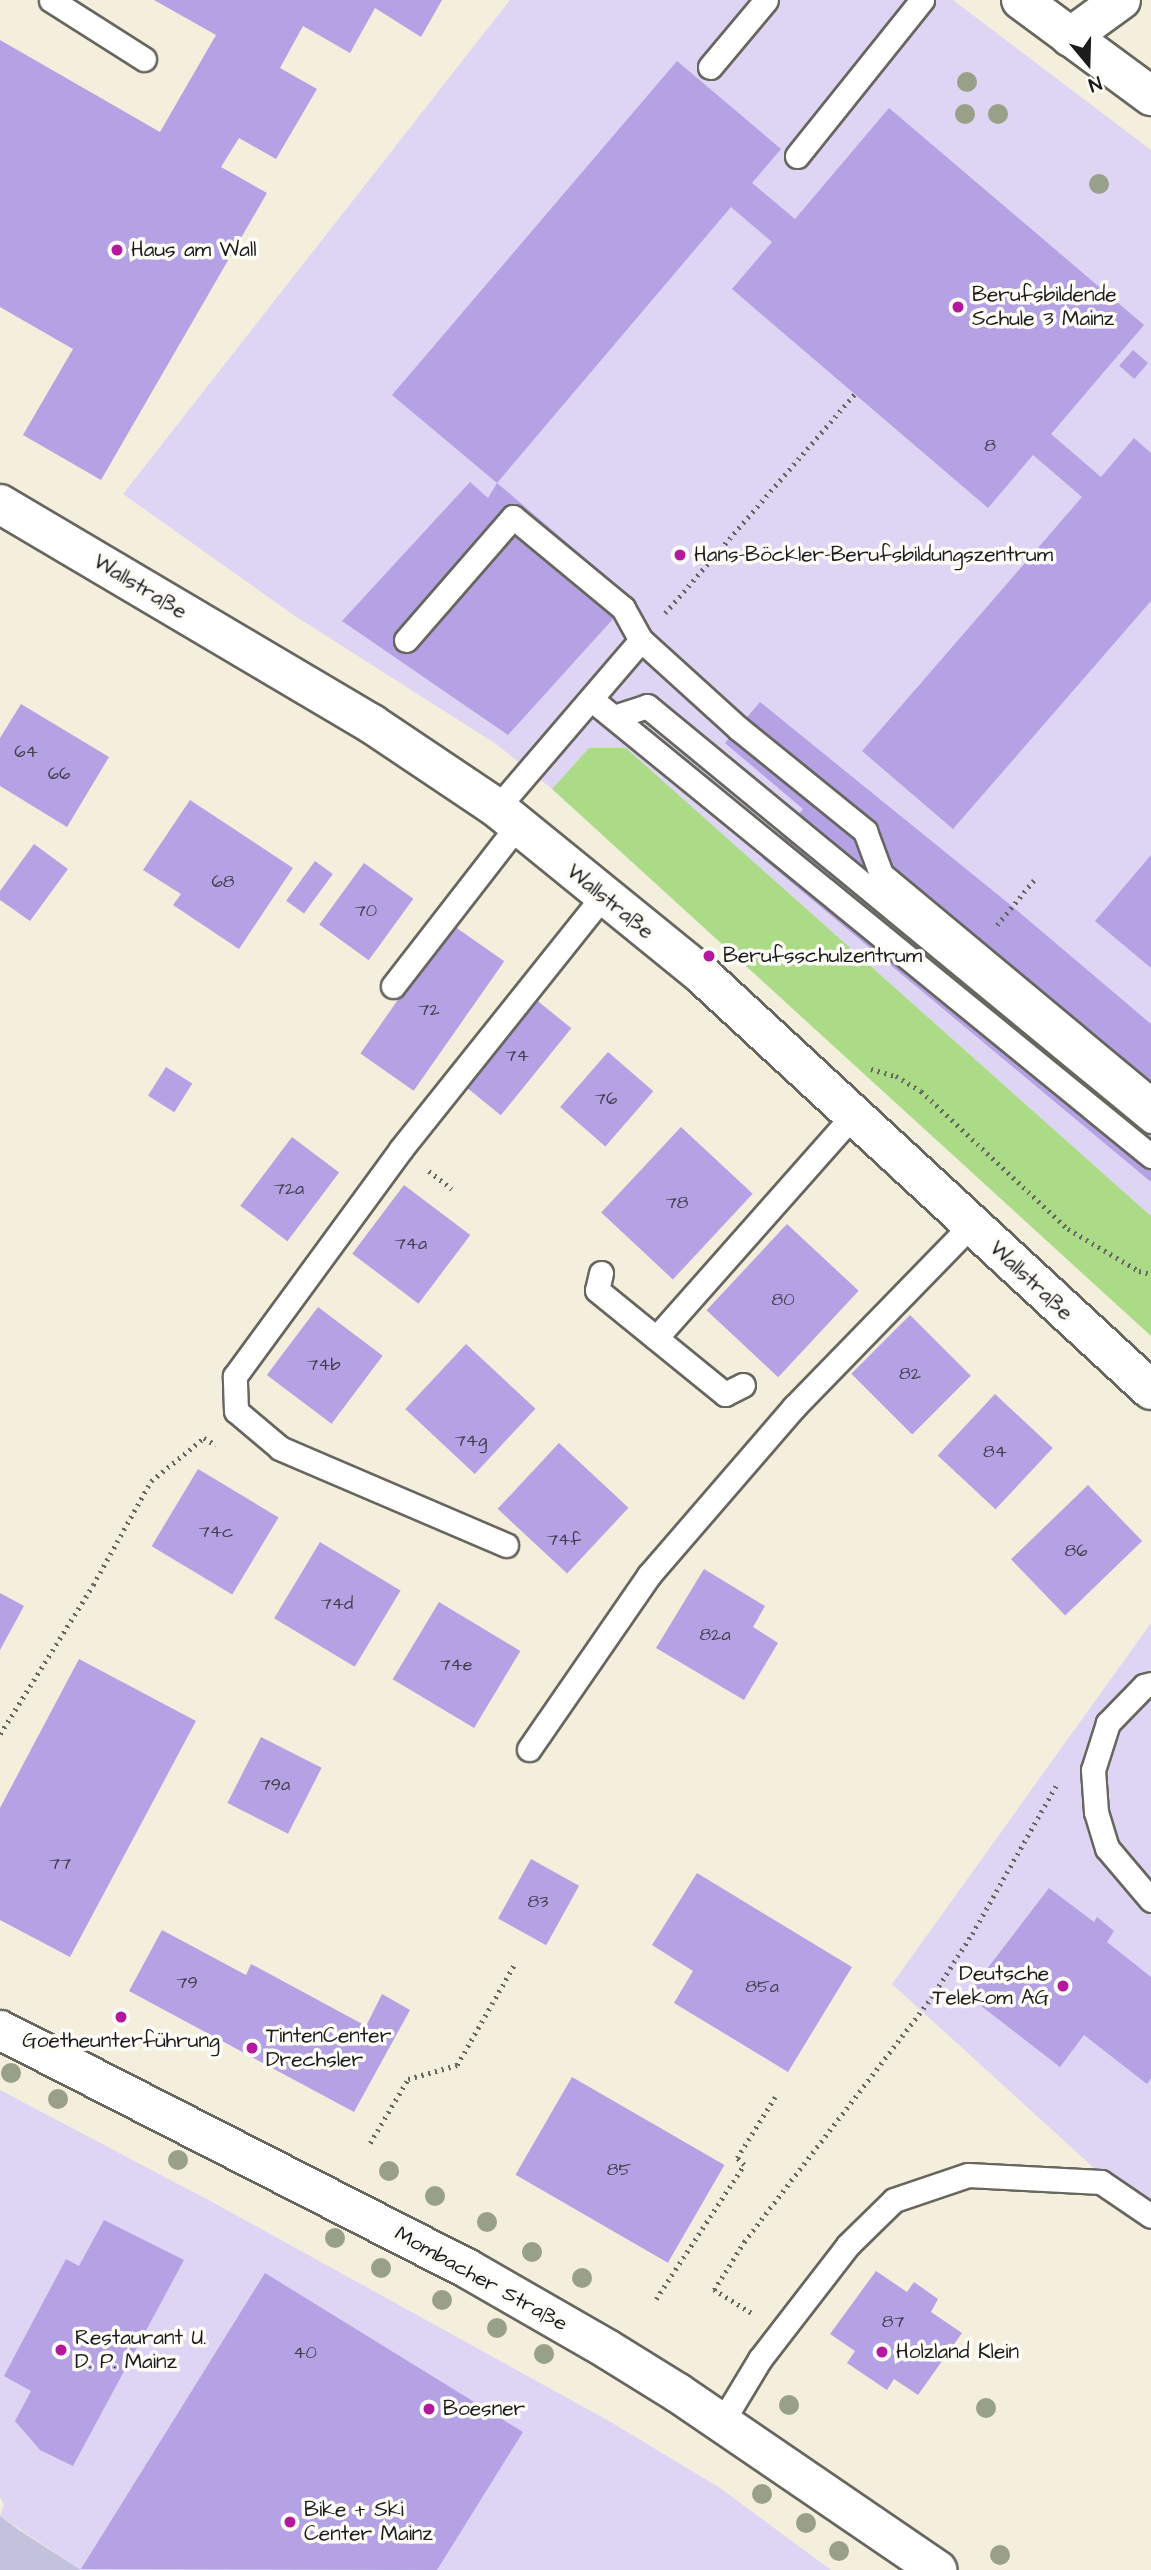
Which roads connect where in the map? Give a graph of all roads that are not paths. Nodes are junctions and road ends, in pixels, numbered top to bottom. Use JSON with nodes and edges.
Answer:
{"nodes":[{"id":1,"x":51,"y":0,"type":"edge"},
{"id":2,"x":766,"y":0,"type":"edge"},
{"id":3,"x":922,"y":0,"type":"edge"},
{"id":4,"x":1021,"y":0,"type":"edge"},
{"id":5,"x":1121,"y":0,"type":"edge"},
{"id":6,"x":1070,"y":37,"type":"junction"},
{"id":7,"x":144,"y":59,"type":"dead end"},
{"id":8,"x":710,"y":67,"type":"dead end"},
{"id":9,"x":1151,"y":96,"type":"edge"},
{"id":10,"x":797,"y":156,"type":"dead end"},
{"id":11,"x":0,"y":505,"type":"edge"},
{"id":12,"x":406,"y":640,"type":"dead end"},
{"id":13,"x":641,"y":640,"type":"junction"},
{"id":14,"x":591,"y":699,"type":"junction"},
{"id":15,"x":614,"y":717,"type":"junction"},
{"id":16,"x":507,"y":817,"type":"junction"},
{"id":17,"x":602,"y":897,"type":"junction"},
{"id":18,"x":393,"y":986,"type":"dead end"},
{"id":19,"x":1151,"y":1100,"type":"edge"},
{"id":20,"x":853,"y":1115,"type":"junction"},
{"id":21,"x":1151,"y":1121,"type":"edge"},
{"id":22,"x":1151,"y":1156,"type":"edge"},
{"id":23,"x":971,"y":1225,"type":"junction"},
{"id":24,"x":601,"y":1273,"type":"dead end"},
{"id":25,"x":656,"y":1338,"type":"junction"},
{"id":26,"x":743,"y":1385,"type":"dead end"},
{"id":27,"x":1151,"y":1390,"type":"edge"},
{"id":28,"x":506,"y":1545,"type":"dead end"},
{"id":29,"x":1151,"y":1684,"type":"edge"},
{"id":30,"x":529,"y":1749,"type":"dead end"},
{"id":31,"x":1151,"y":1900,"type":"edge"},
{"id":32,"x":0,"y":2030,"type":"edge"},
{"id":33,"x":1151,"y":2216,"type":"edge"},
{"id":34,"x":722,"y":2422,"type":"junction"},
{"id":35,"x":937,"y":2570,"type":"edge"}],
"edges":[{"from":1,"to":7,"type":"lane"},
{"from":2,"to":8,"type":"lane"},
{"from":3,"to":10,"type":"lane"},
{"from":4,"to":6,"type":"street"},
{"from":5,"to":6,"type":"street"},
{"from":6,"to":9,"type":"street"},
{"from":11,"to":16,"type":"street","name":"Wallstraße"},
{"from":12,"to":13,"type":"lane"},
{"from":13,"to":14,"type":"lane"},
{"from":13,"to":19,"type":"lane"},
{"from":14,"to":15,"type":"lane"},
{"from":14,"to":16,"type":"lane"},
{"from":15,"to":21,"type":"lane"},
{"from":15,"to":22,"type":"lane"},
{"from":16,"to":17,"type":"street","name":"Wallstraße"},
{"from":16,"to":18,"type":"lane"},
{"from":17,"to":20,"type":"street","name":"Wallstraße"},
{"from":17,"to":28,"type":"lane"},
{"from":20,"to":23,"type":"street","name":"Wallstraße"},
{"from":20,"to":25,"type":"lane"},
{"from":23,"to":27,"type":"street","name":"Wallstraße"},
{"from":23,"to":30,"type":"lane"},
{"from":24,"to":25,"type":"lane"},
{"from":25,"to":26,"type":"lane"},
{"from":29,"to":31,"type":"lane"},
{"from":32,"to":34,"type":"street","name":"Mombacher Straße"},
{"from":33,"to":34,"type":"lane"},
{"from":34,"to":35,"type":"street","name":"Mombacher Straße"}]}
